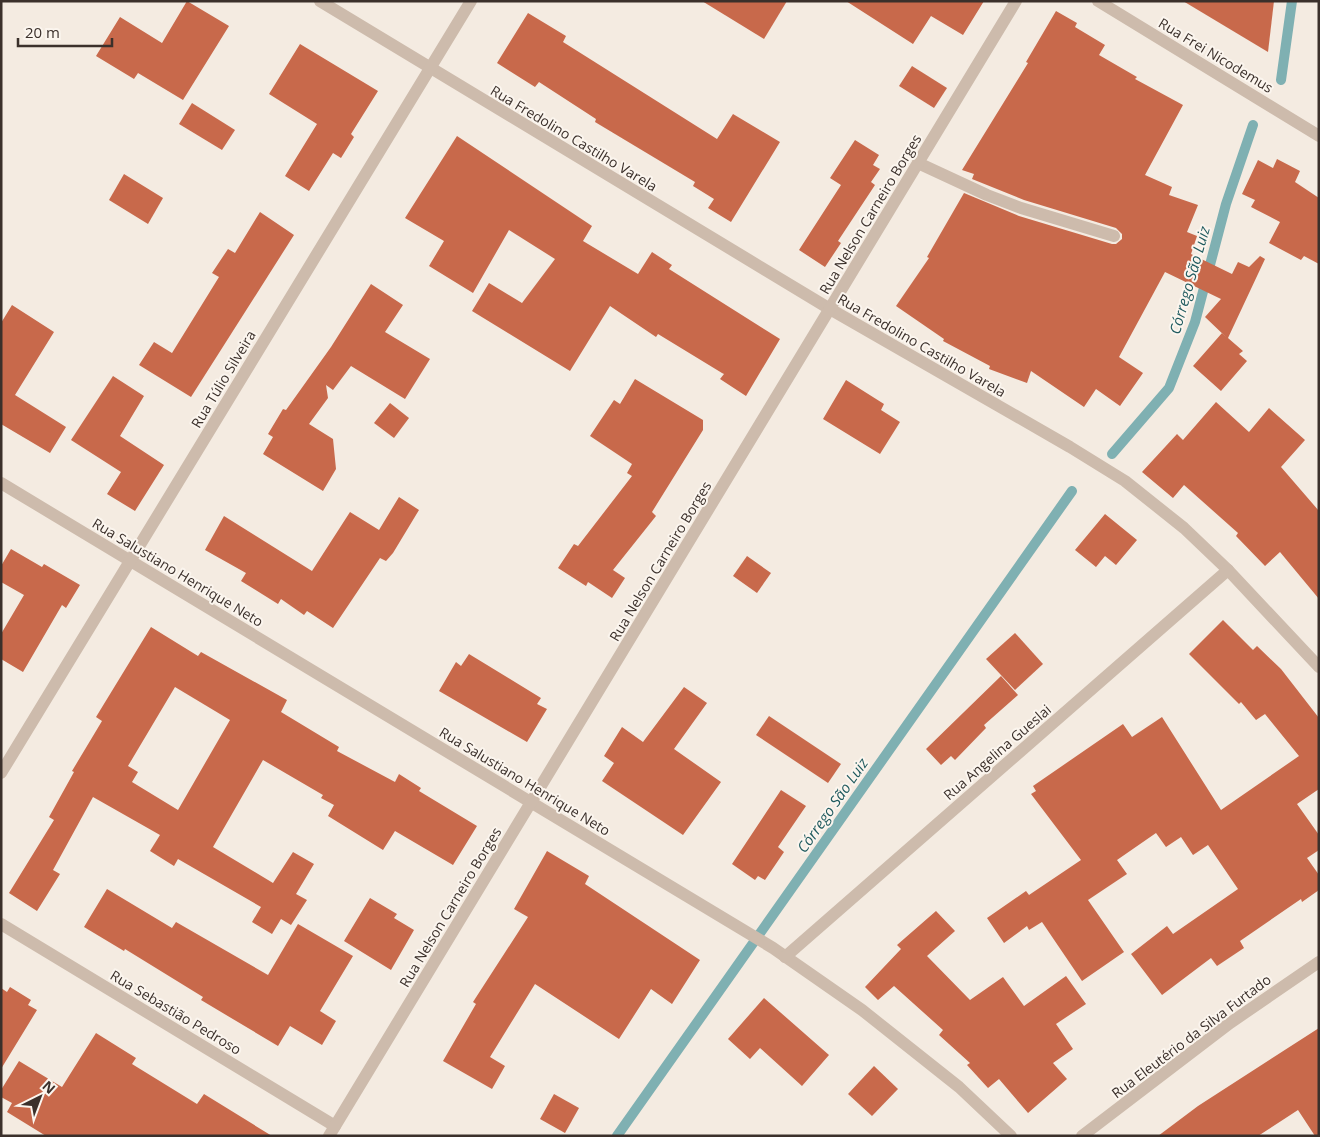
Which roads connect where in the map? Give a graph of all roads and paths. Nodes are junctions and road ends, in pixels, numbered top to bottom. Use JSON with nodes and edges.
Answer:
{"nodes":[{"id":1,"x":320,"y":1,"type":"edge"},
{"id":2,"x":471,"y":1,"type":"edge"},
{"id":3,"x":1016,"y":1,"type":"edge"},
{"id":4,"x":1098,"y":1,"type":"edge"},
{"id":5,"x":430,"y":68,"type":"junction"},
{"id":6,"x":1319,"y":136,"type":"edge"},
{"id":7,"x":918,"y":164,"type":"junction"},
{"id":8,"x":1114,"y":236,"type":"dead end"},
{"id":9,"x":830,"y":309,"type":"junction"},
{"id":10,"x":1,"y":483,"type":"edge"},
{"id":11,"x":130,"y":561,"type":"junction"},
{"id":12,"x":1228,"y":570,"type":"junction"},
{"id":13,"x":1319,"y":667,"type":"edge"},
{"id":14,"x":1,"y":773,"type":"edge"},
{"id":15,"x":530,"y":802,"type":"junction"},
{"id":16,"x":1,"y":924,"type":"edge"},
{"id":17,"x":785,"y":957,"type":"junction"},
{"id":18,"x":1319,"y":962,"type":"edge"},
{"id":19,"x":332,"y":1131,"type":"edge"},
{"id":20,"x":1011,"y":1136,"type":"edge"},
{"id":21,"x":1082,"y":1136,"type":"edge"}],
"edges":[{"from":1,"to":5,"type":"street","name":"Rua Fredolino Castilho Varela"},
{"from":2,"to":5,"type":"street","name":"Rua Túlio Silveira"},
{"from":3,"to":7,"type":"street","name":"Rua Nelson Carneiro Borges"},
{"from":4,"to":6,"type":"street","name":"Rua Frei Nicodemus"},
{"from":5,"to":9,"type":"street","name":"Rua Fredolino Castilho Varela"},
{"from":5,"to":11,"type":"street","name":"Rua Túlio Silveira"},
{"from":7,"to":8,"type":"street"},
{"from":7,"to":9,"type":"street","name":"Rua Nelson Carneiro Borges"},
{"from":9,"to":12,"type":"street","name":"Rua Fredolino Castilho Varela"},
{"from":9,"to":15,"type":"street","name":"Rua Nelson Carneiro Borges"},
{"from":10,"to":11,"type":"street","name":"Rua Salustiano Henrique Neto"},
{"from":11,"to":14,"type":"street","name":"Rua Túlio Silveira"},
{"from":11,"to":15,"type":"street","name":"Rua Salustiano Henrique Neto"},
{"from":12,"to":13,"type":"street","name":"Rua Fredolino Castilho Varela"},
{"from":12,"to":17,"type":"street","name":"Rua Angelina Gueslai"},
{"from":15,"to":17,"type":"street","name":"Rua Salustiano Henrique Neto"},
{"from":15,"to":19,"type":"street","name":"Rua Nelson Carneiro Borges"},
{"from":16,"to":19,"type":"street","name":"Rua Sebastião Pedroso"},
{"from":17,"to":20,"type":"street","name":"Rua Salustiano Henrique Neto"},
{"from":18,"to":21,"type":"street","name":"Rua Eleutério da Silva Furtado"}]}
